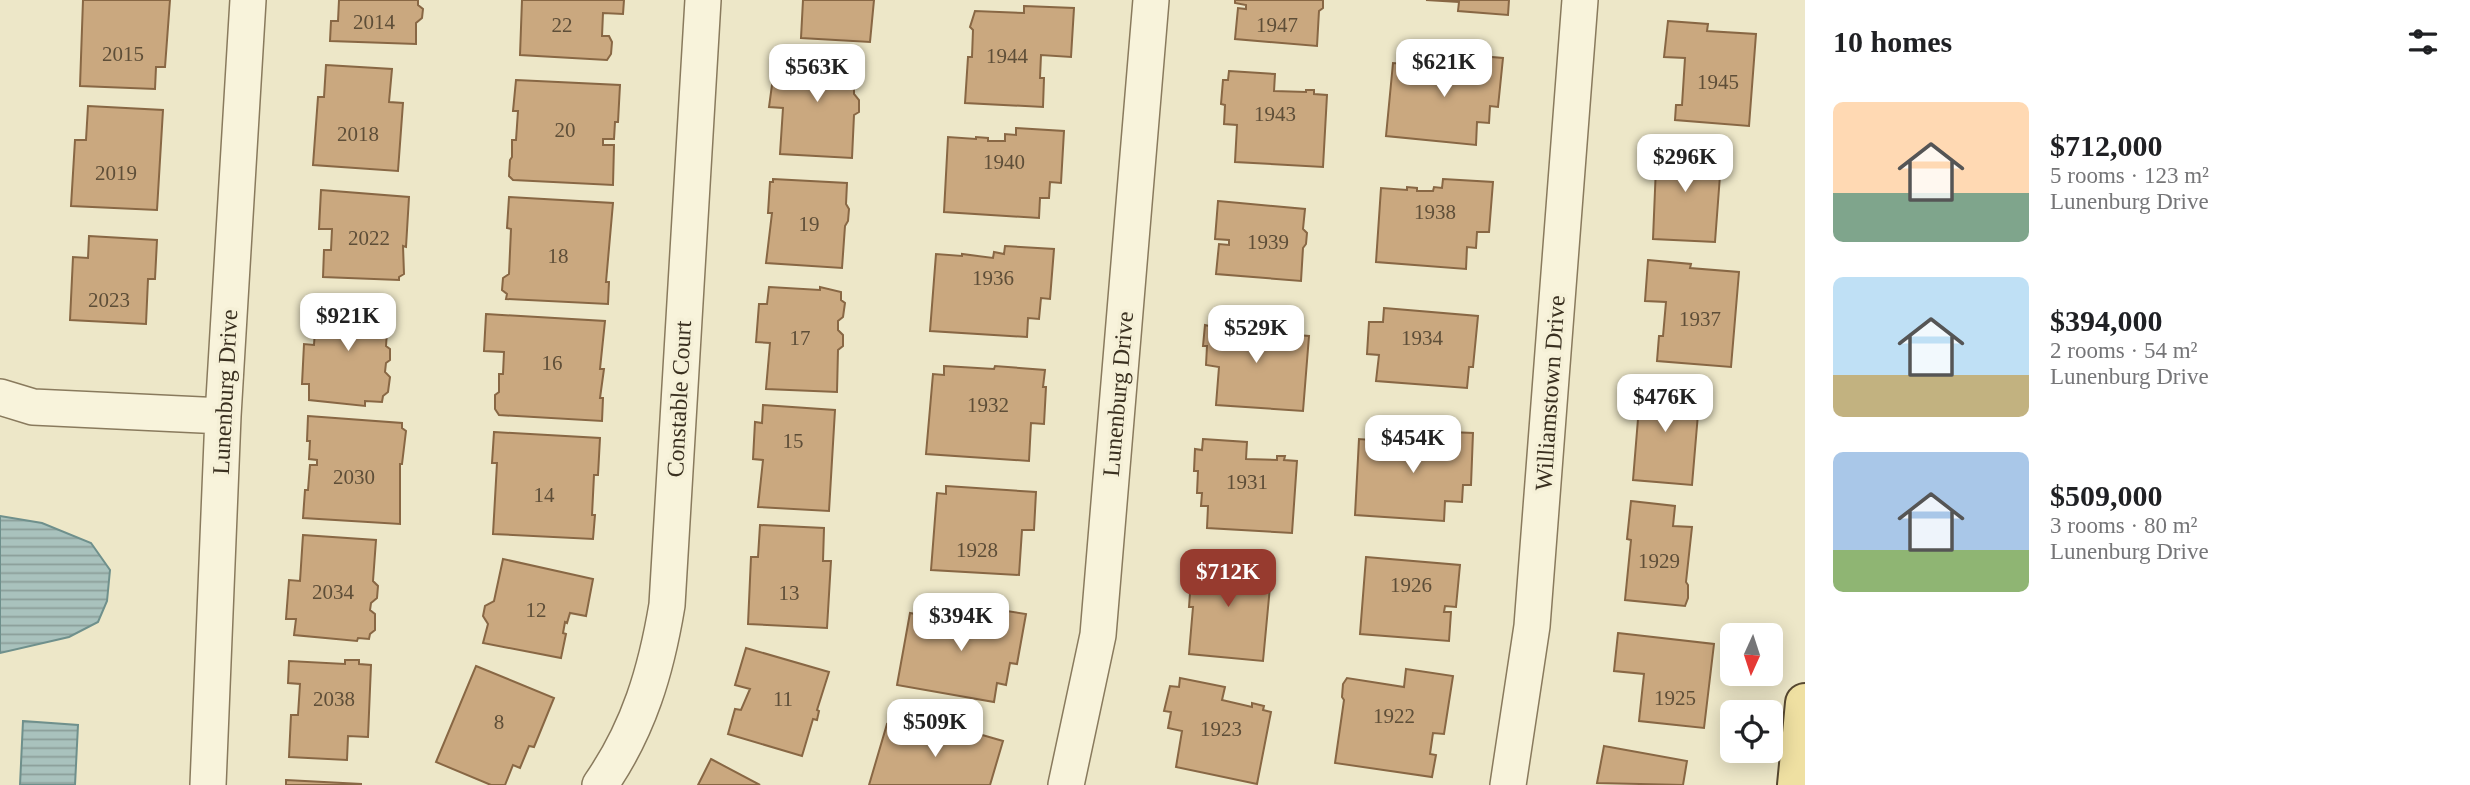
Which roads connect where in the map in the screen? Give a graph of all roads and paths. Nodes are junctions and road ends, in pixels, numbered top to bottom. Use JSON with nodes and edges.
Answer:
{"nodes":[{"id":1,"x":248,"y":0,"type":"edge"},
{"id":2,"x":703,"y":0,"type":"edge"},
{"id":3,"x":1151,"y":0,"type":"edge"},
{"id":4,"x":1580,"y":0,"type":"edge"},
{"id":5,"x":0,"y":397,"type":"edge"},
{"id":6,"x":223,"y":416,"type":"junction"},
{"id":7,"x":1805,"y":703,"type":"edge"},
{"id":8,"x":208,"y":785,"type":"edge"},
{"id":9,"x":600,"y":785,"type":"edge"},
{"id":10,"x":1066,"y":785,"type":"edge"},
{"id":11,"x":1508,"y":785,"type":"edge"},
{"id":12,"x":1797,"y":785,"type":"edge"}],
"edges":[{"from":1,"to":6,"type":"street","name":"Lunenburg Drive"},
{"from":2,"to":9,"type":"street","name":"Constable Court"},
{"from":3,"to":10,"type":"street","name":"Lunenburg Drive"},
{"from":4,"to":11,"type":"street","name":"Williamstown Drive"},
{"from":5,"to":6,"type":"street"},
{"from":6,"to":8,"type":"street","name":"Lunenburg Drive"},
{"from":7,"to":12,"type":"main road"}]}
